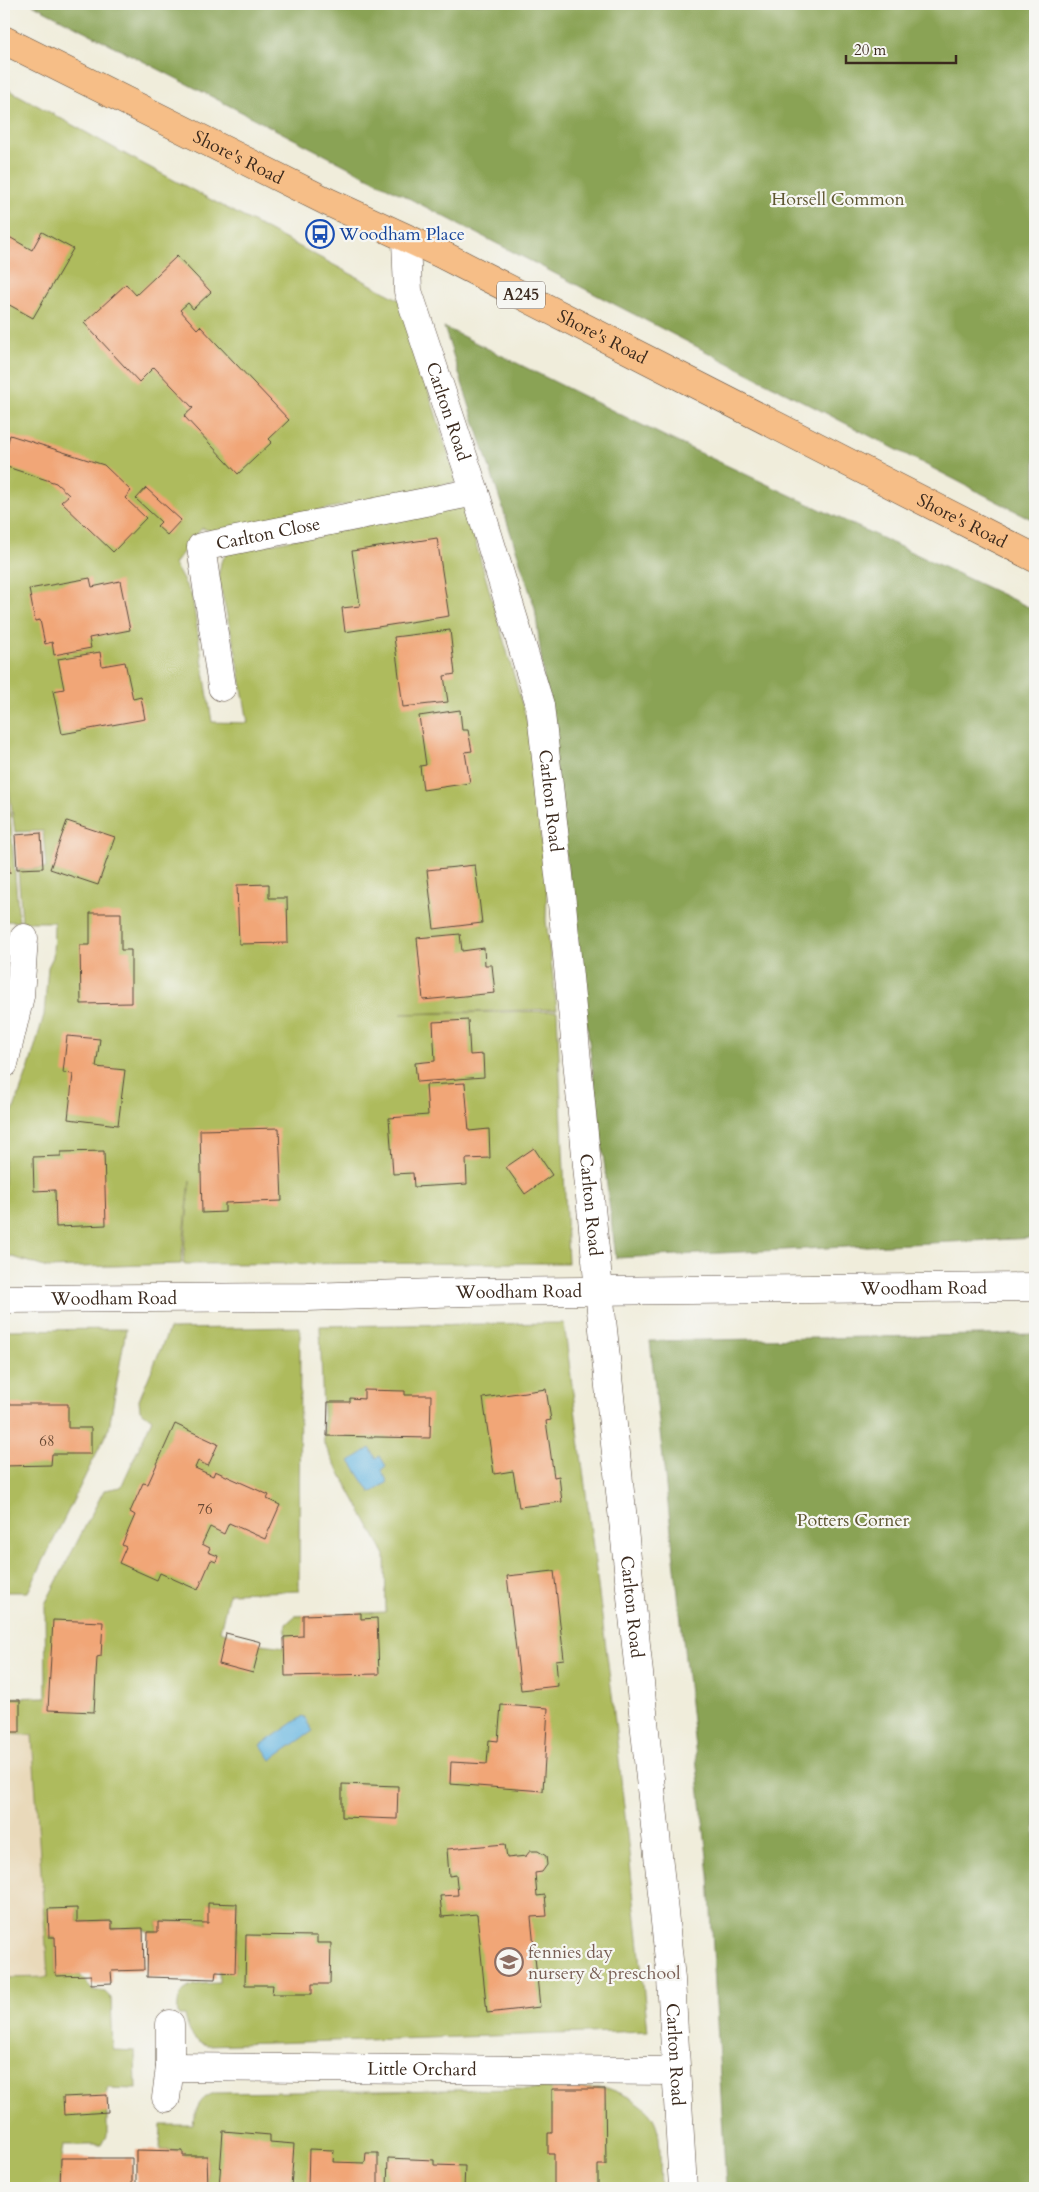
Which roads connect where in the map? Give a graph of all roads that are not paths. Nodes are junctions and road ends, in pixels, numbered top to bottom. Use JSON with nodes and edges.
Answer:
{"nodes":[{"id":1,"x":4,"y":40,"type":"edge"},
{"id":2,"x":406,"y":240,"type":"junction"},
{"id":3,"x":475,"y":492,"type":"junction"},
{"id":4,"x":1035,"y":558,"type":"edge"},
{"id":5,"x":222,"y":687,"type":"dead end"},
{"id":6,"x":24,"y":938,"type":"dead end"},
{"id":7,"x":4,"y":1064,"type":"edge"},
{"id":8,"x":1035,"y":1288,"type":"edge"},
{"id":9,"x":599,"y":1291,"type":"junction"},
{"id":10,"x":4,"y":1299,"type":"edge"},
{"id":11,"x":170,"y":2024,"type":"dead end"},
{"id":12,"x":170,"y":2066,"type":"junction"},
{"id":13,"x":675,"y":2071,"type":"junction"},
{"id":14,"x":166,"y":2098,"type":"dead end"},
{"id":15,"x":683,"y":2188,"type":"edge"}],
"edges":[{"from":1,"to":2,"type":"main road","name":"Shore's Road","number":"A245"},
{"from":2,"to":3,"type":"street","name":"Carlton Road"},
{"from":2,"to":4,"type":"main road","name":"Shore's Road","number":"A245"},
{"from":3,"to":5,"type":"street","name":"Carlton Close"},
{"from":3,"to":9,"type":"street","name":"Carlton Road"},
{"from":6,"to":7,"type":"street"},
{"from":8,"to":9,"type":"street","name":"Woodham Road"},
{"from":9,"to":10,"type":"street","name":"Woodham Road"},
{"from":9,"to":13,"type":"street","name":"Carlton Road"},
{"from":11,"to":12,"type":"street"},
{"from":12,"to":13,"type":"street","name":"Little Orchard"},
{"from":12,"to":14,"type":"street"},
{"from":13,"to":15,"type":"street","name":"Carlton Road"}]}
